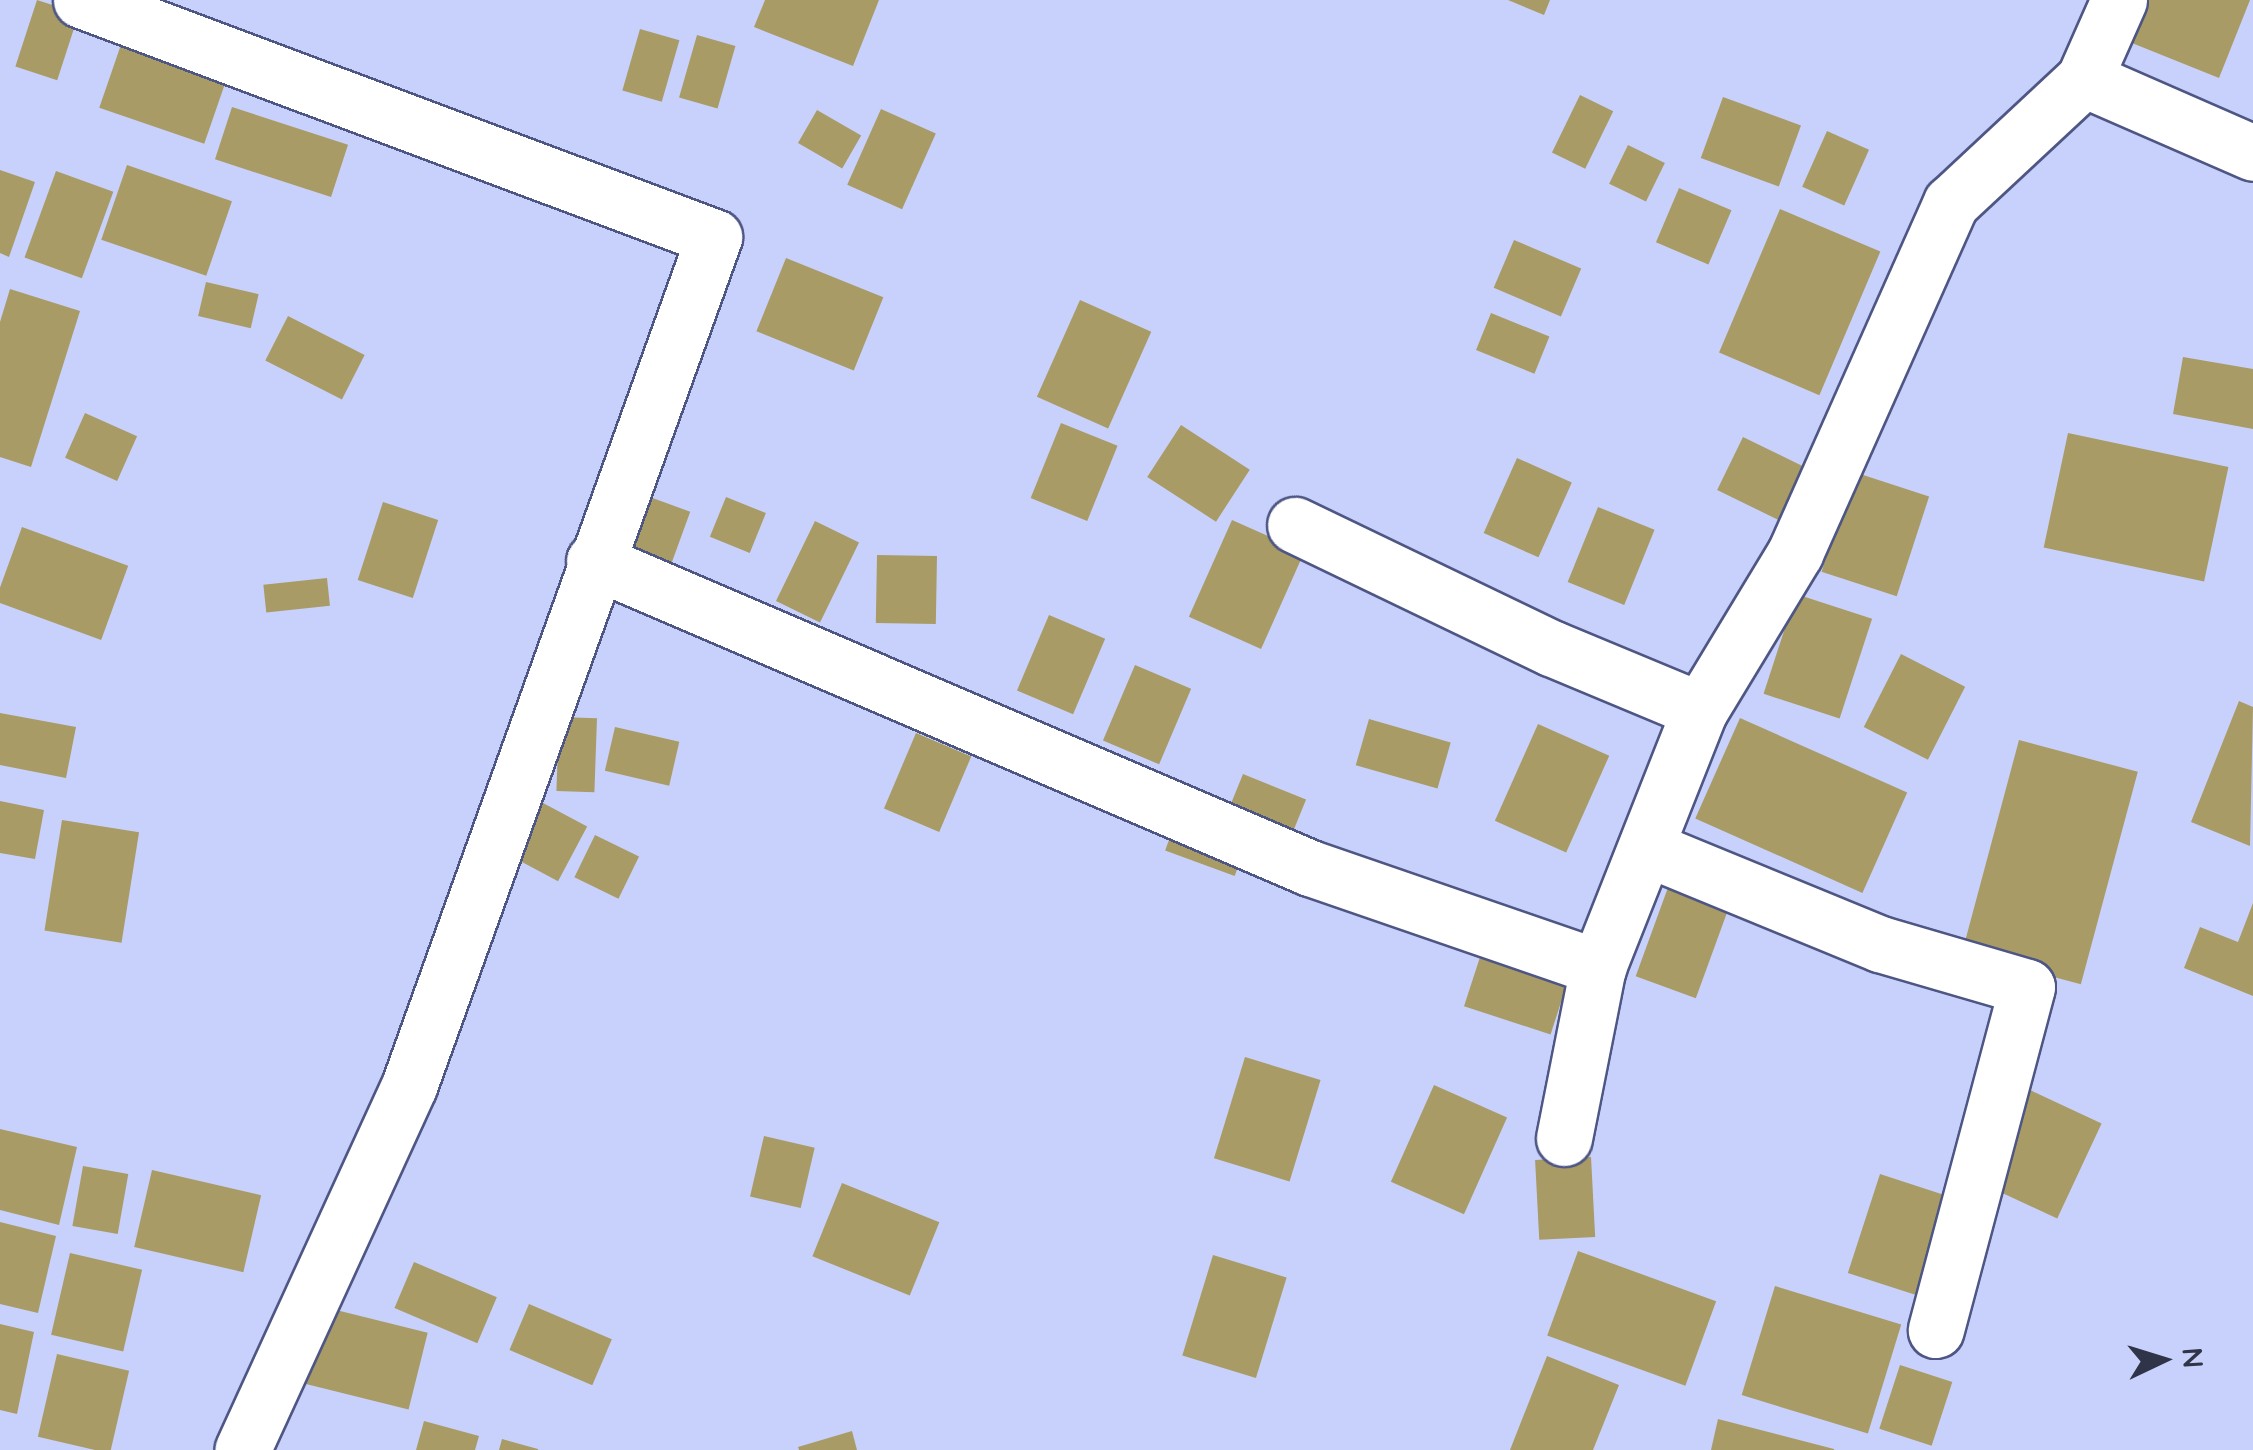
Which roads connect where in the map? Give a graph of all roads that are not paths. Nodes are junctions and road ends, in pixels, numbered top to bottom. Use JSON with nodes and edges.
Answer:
{"nodes":[{"id":1,"x":81,"y":0,"type":"edge"},
{"id":2,"x":2120,"y":0,"type":"edge"},
{"id":3,"x":2084,"y":79,"type":"junction"},
{"id":4,"x":2253,"y":153,"type":"edge"},
{"id":5,"x":1295,"y":525,"type":"dead end"},
{"id":6,"x":594,"y":561,"type":"junction"},
{"id":7,"x":1700,"y":710,"type":"junction"},
{"id":8,"x":1646,"y":848,"type":"junction"},
{"id":9,"x":1598,"y":967,"type":"junction"},
{"id":10,"x":1564,"y":1138,"type":"dead end"},
{"id":11,"x":1936,"y":1330,"type":"dead end"},
{"id":12,"x":242,"y":1450,"type":"edge"}],
"edges":[{"from":1,"to":6,"type":"street"},
{"from":2,"to":3,"type":"street"},
{"from":3,"to":4,"type":"street"},
{"from":3,"to":7,"type":"street"},
{"from":5,"to":7,"type":"street"},
{"from":6,"to":9,"type":"street"},
{"from":6,"to":12,"type":"street"},
{"from":7,"to":8,"type":"street"},
{"from":8,"to":9,"type":"street"},
{"from":8,"to":11,"type":"street"},
{"from":9,"to":10,"type":"street"}]}
